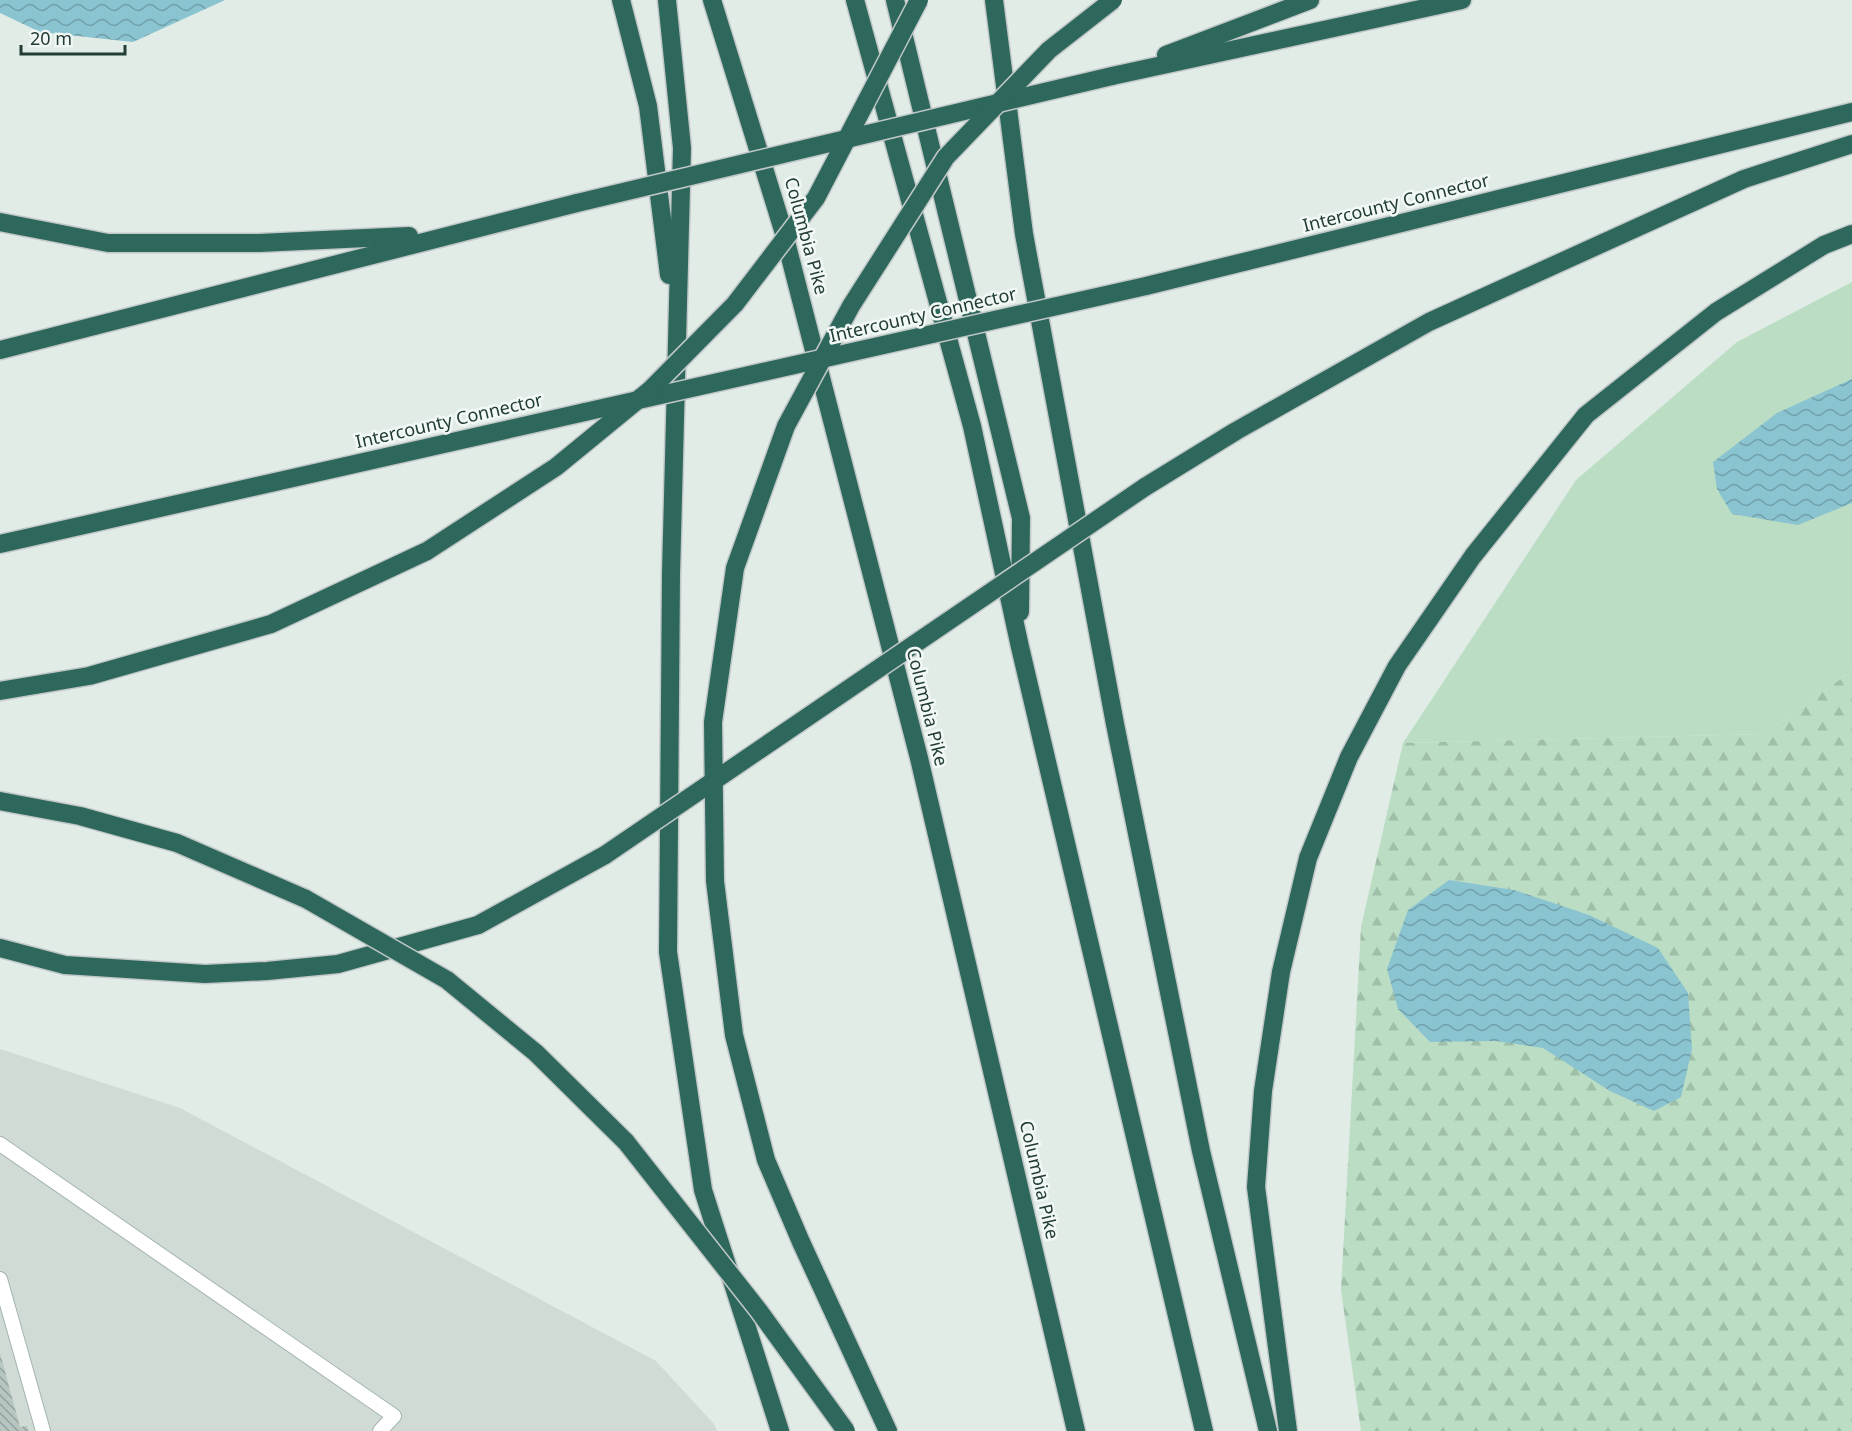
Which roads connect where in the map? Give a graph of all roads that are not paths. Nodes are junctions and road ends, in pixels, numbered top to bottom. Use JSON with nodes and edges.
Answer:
{"nodes":[{"id":1,"x":621,"y":0,"type":"edge"},
{"id":2,"x":667,"y":0,"type":"edge"},
{"id":3,"x":712,"y":0,"type":"edge"},
{"id":4,"x":855,"y":0,"type":"edge"},
{"id":5,"x":895,"y":0,"type":"edge"},
{"id":6,"x":919,"y":0,"type":"edge"},
{"id":7,"x":993,"y":0,"type":"edge"},
{"id":8,"x":1113,"y":0,"type":"edge"},
{"id":9,"x":1310,"y":0,"type":"edge"},
{"id":10,"x":1462,"y":0,"type":"edge"},
{"id":11,"x":1112,"y":76,"type":"junction"},
{"id":12,"x":1852,"y":112,"type":"edge"},
{"id":13,"x":1852,"y":144,"type":"edge"},
{"id":14,"x":0,"y":222,"type":"edge"},
{"id":15,"x":1852,"y":234,"type":"edge"},
{"id":16,"x":447,"y":235,"type":"junction"},
{"id":17,"x":676,"y":332,"type":"junction"},
{"id":18,"x":0,"y":350,"type":"edge"},
{"id":19,"x":0,"y":544,"type":"edge"},
{"id":20,"x":1020,"y":646,"type":"junction"},
{"id":21,"x":0,"y":691,"type":"edge"},
{"id":22,"x":0,"y":801,"type":"edge"},
{"id":23,"x":0,"y":948,"type":"edge"},
{"id":24,"x":0,"y":1144,"type":"edge"},
{"id":25,"x":0,"y":1279,"type":"edge"},
{"id":26,"x":43,"y":1431,"type":"edge"},
{"id":27,"x":380,"y":1431,"type":"edge"},
{"id":28,"x":780,"y":1431,"type":"edge"},
{"id":29,"x":846,"y":1431,"type":"edge"},
{"id":30,"x":888,"y":1431,"type":"edge"},
{"id":31,"x":1076,"y":1431,"type":"edge"},
{"id":32,"x":1204,"y":1431,"type":"edge"},
{"id":33,"x":1268,"y":1431,"type":"edge"},
{"id":34,"x":1288,"y":1431,"type":"edge"}],
"edges":[{"from":1,"to":17,"type":"highway"},
{"from":2,"to":17,"type":"highway"},
{"from":3,"to":31,"type":"highway","name":"Columbia Pike"},
{"from":4,"to":20,"type":"highway"},
{"from":5,"to":20,"type":"highway"},
{"from":6,"to":21,"type":"highway","bridge":true},
{"from":7,"to":33,"type":"highway"},
{"from":8,"to":30,"type":"highway","bridge":true},
{"from":9,"to":11,"type":"highway"},
{"from":10,"to":11,"type":"highway"},
{"from":11,"to":16,"type":"highway","bridge":true},
{"from":12,"to":19,"type":"highway","name":"Intercounty Connector","bridge":true},
{"from":13,"to":23,"type":"highway","bridge":true},
{"from":14,"to":16,"type":"highway"},
{"from":15,"to":34,"type":"highway"},
{"from":16,"to":18,"type":"highway"},
{"from":17,"to":28,"type":"highway"},
{"from":20,"to":32,"type":"highway"},
{"from":22,"to":29,"type":"highway","bridge":true},
{"from":24,"to":27,"type":"lane"},
{"from":25,"to":26,"type":"lane"}]}
